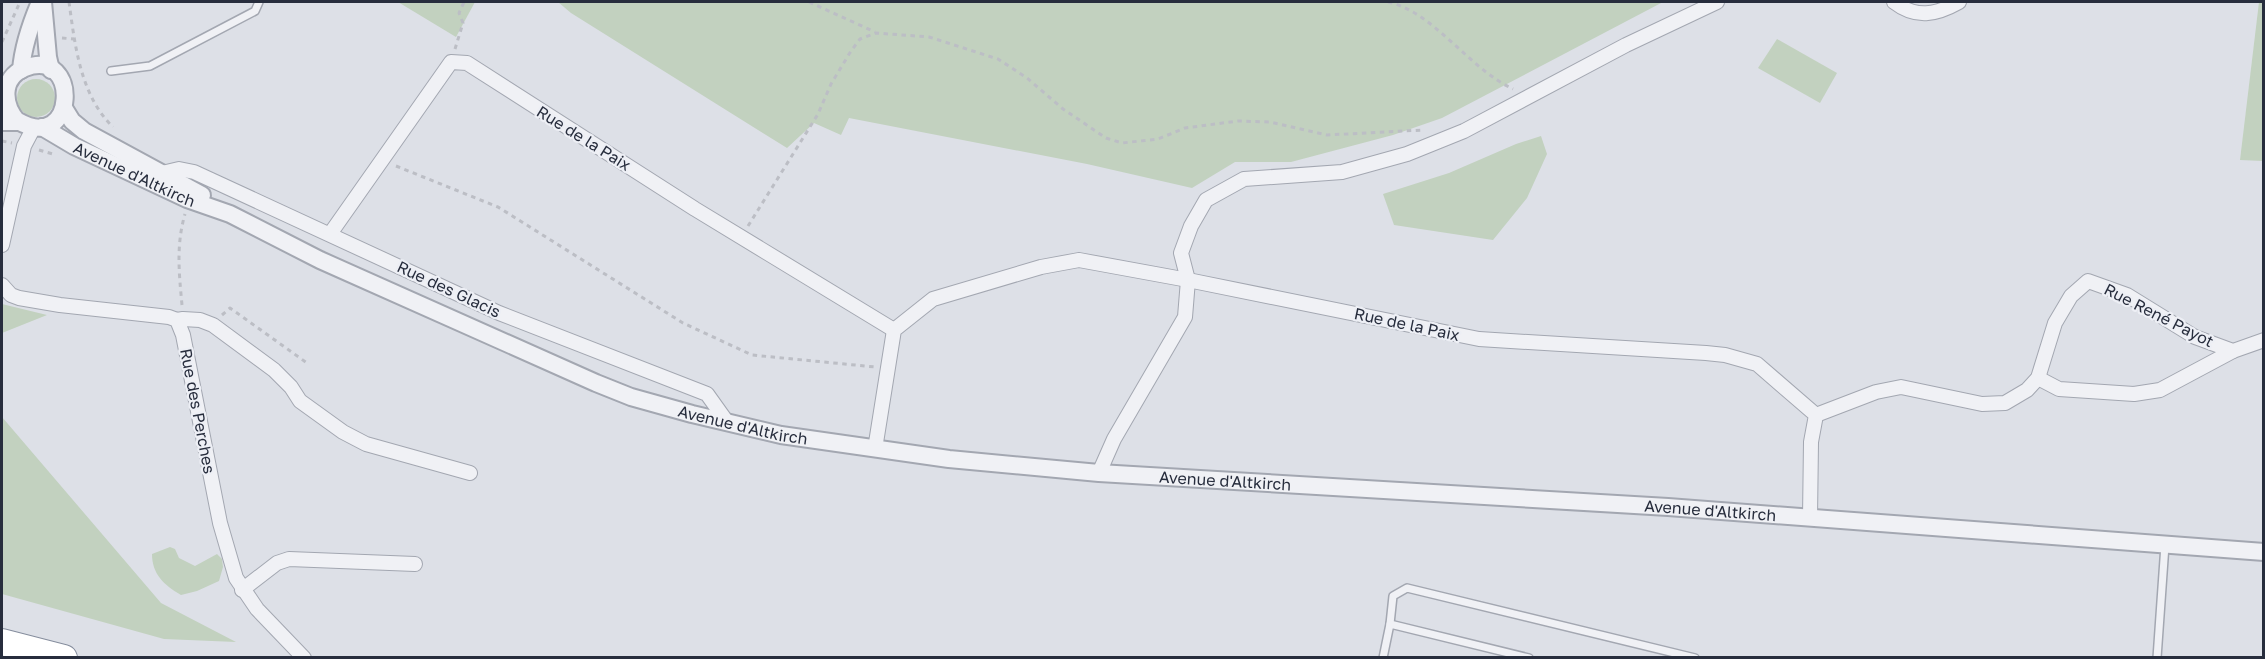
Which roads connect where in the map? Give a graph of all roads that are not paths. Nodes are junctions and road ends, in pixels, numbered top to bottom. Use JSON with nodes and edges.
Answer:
{"nodes":[{"id":1,"x":42,"y":2,"type":"edge"},
{"id":2,"x":259,"y":2,"type":"edge"},
{"id":3,"x":1717,"y":2,"type":"edge"},
{"id":4,"x":1894,"y":2,"type":"edge"},
{"id":5,"x":1959,"y":2,"type":"edge"},
{"id":6,"x":21,"y":70,"type":"junction"},
{"id":7,"x":51,"y":70,"type":"junction"},
{"id":8,"x":111,"y":71,"type":"dead end"},
{"id":9,"x":4,"y":92,"type":"edge"},
{"id":10,"x":64,"y":108,"type":"junction"},
{"id":11,"x":24,"y":124,"type":"edge"},
{"id":12,"x":162,"y":173,"type":"junction"},
{"id":13,"x":230,"y":214,"type":"junction"},
{"id":14,"x":330,"y":234,"type":"junction"},
{"id":15,"x":2,"y":246,"type":"edge"},
{"id":16,"x":1188,"y":279,"type":"junction"},
{"id":17,"x":2,"y":285,"type":"edge"},
{"id":18,"x":180,"y":320,"type":"junction"},
{"id":19,"x":894,"y":330,"type":"junction"},
{"id":20,"x":2264,"y":340,"type":"edge"},
{"id":21,"x":2233,"y":351,"type":"junction"},
{"id":22,"x":2038,"y":378,"type":"junction"},
{"id":23,"x":1816,"y":415,"type":"junction"},
{"id":24,"x":727,"y":422,"type":"junction"},
{"id":25,"x":875,"y":449,"type":"junction"},
{"id":26,"x":470,"y":473,"type":"dead end"},
{"id":27,"x":1099,"y":473,"type":"junction"},
{"id":28,"x":1810,"y":518,"type":"junction"},
{"id":29,"x":2165,"y":545,"type":"junction"},
{"id":30,"x":2264,"y":552,"type":"edge"},
{"id":31,"x":415,"y":564,"type":"dead end"},
{"id":32,"x":242,"y":590,"type":"junction"},
{"id":33,"x":1390,"y":624,"type":"junction"},
{"id":34,"x":2,"y":642,"type":"edge"},
{"id":35,"x":64,"y":657,"type":"edge"},
{"id":36,"x":304,"y":657,"type":"edge"},
{"id":37,"x":1383,"y":657,"type":"edge"},
{"id":38,"x":1529,"y":657,"type":"edge"},
{"id":39,"x":1695,"y":657,"type":"edge"},
{"id":40,"x":2157,"y":657,"type":"edge"}],
"edges":[{"from":1,"to":6,"type":"street"},
{"from":1,"to":7,"type":"street"},
{"from":2,"to":8,"type":"lane"},
{"from":3,"to":16,"type":"street"},
{"from":4,"to":5,"type":"street"},
{"from":6,"to":7,"type":"street"},
{"from":6,"to":9,"type":"street"},
{"from":7,"to":10,"type":"street"},
{"from":9,"to":11,"type":"street"},
{"from":10,"to":11,"type":"street"},
{"from":10,"to":12,"type":"street","name":"Avenue d'Altkirch"},
{"from":11,"to":13,"type":"street","name":"Avenue d'Altkirch"},
{"from":11,"to":15,"type":"street"},
{"from":12,"to":13,"type":"street","name":"Avenue d'Altkirch"},
{"from":12,"to":14,"type":"street","name":"Rue des Glacis"},
{"from":13,"to":24,"type":"street","name":"Avenue d'Altkirch"},
{"from":14,"to":19,"type":"street","name":"Rue de la Paix"},
{"from":14,"to":24,"type":"street","name":"Rue des Glacis"},
{"from":16,"to":19,"type":"street","name":"Rue de la Paix"},
{"from":16,"to":23,"type":"street","name":"Rue de la Paix"},
{"from":16,"to":27,"type":"street"},
{"from":17,"to":18,"type":"street"},
{"from":18,"to":26,"type":"street"},
{"from":18,"to":32,"type":"street","name":"Rue des Perches"},
{"from":19,"to":25,"type":"street"},
{"from":20,"to":21,"type":"street","name":"Rue René Payot"},
{"from":21,"to":22,"type":"street","name":"Rue René Payot"},
{"from":21,"to":22,"type":"street","name":"Rue René Payot"},
{"from":22,"to":23,"type":"street"},
{"from":23,"to":28,"type":"street"},
{"from":24,"to":25,"type":"street","name":"Avenue d'Altkirch"},
{"from":25,"to":27,"type":"street","name":"Avenue d'Altkirch"},
{"from":27,"to":28,"type":"street","name":"Avenue d'Altkirch"},
{"from":28,"to":29,"type":"street","name":"Avenue d'Altkirch"},
{"from":29,"to":30,"type":"street","name":"Avenue d'Altkirch"},
{"from":29,"to":40,"type":"lane"},
{"from":31,"to":32,"type":"street"},
{"from":32,"to":36,"type":"street","name":"Rue des Perches"},
{"from":33,"to":37,"type":"lane"},
{"from":33,"to":38,"type":"lane"},
{"from":33,"to":39,"type":"lane"},
{"from":34,"to":35,"type":"highway"}]}
